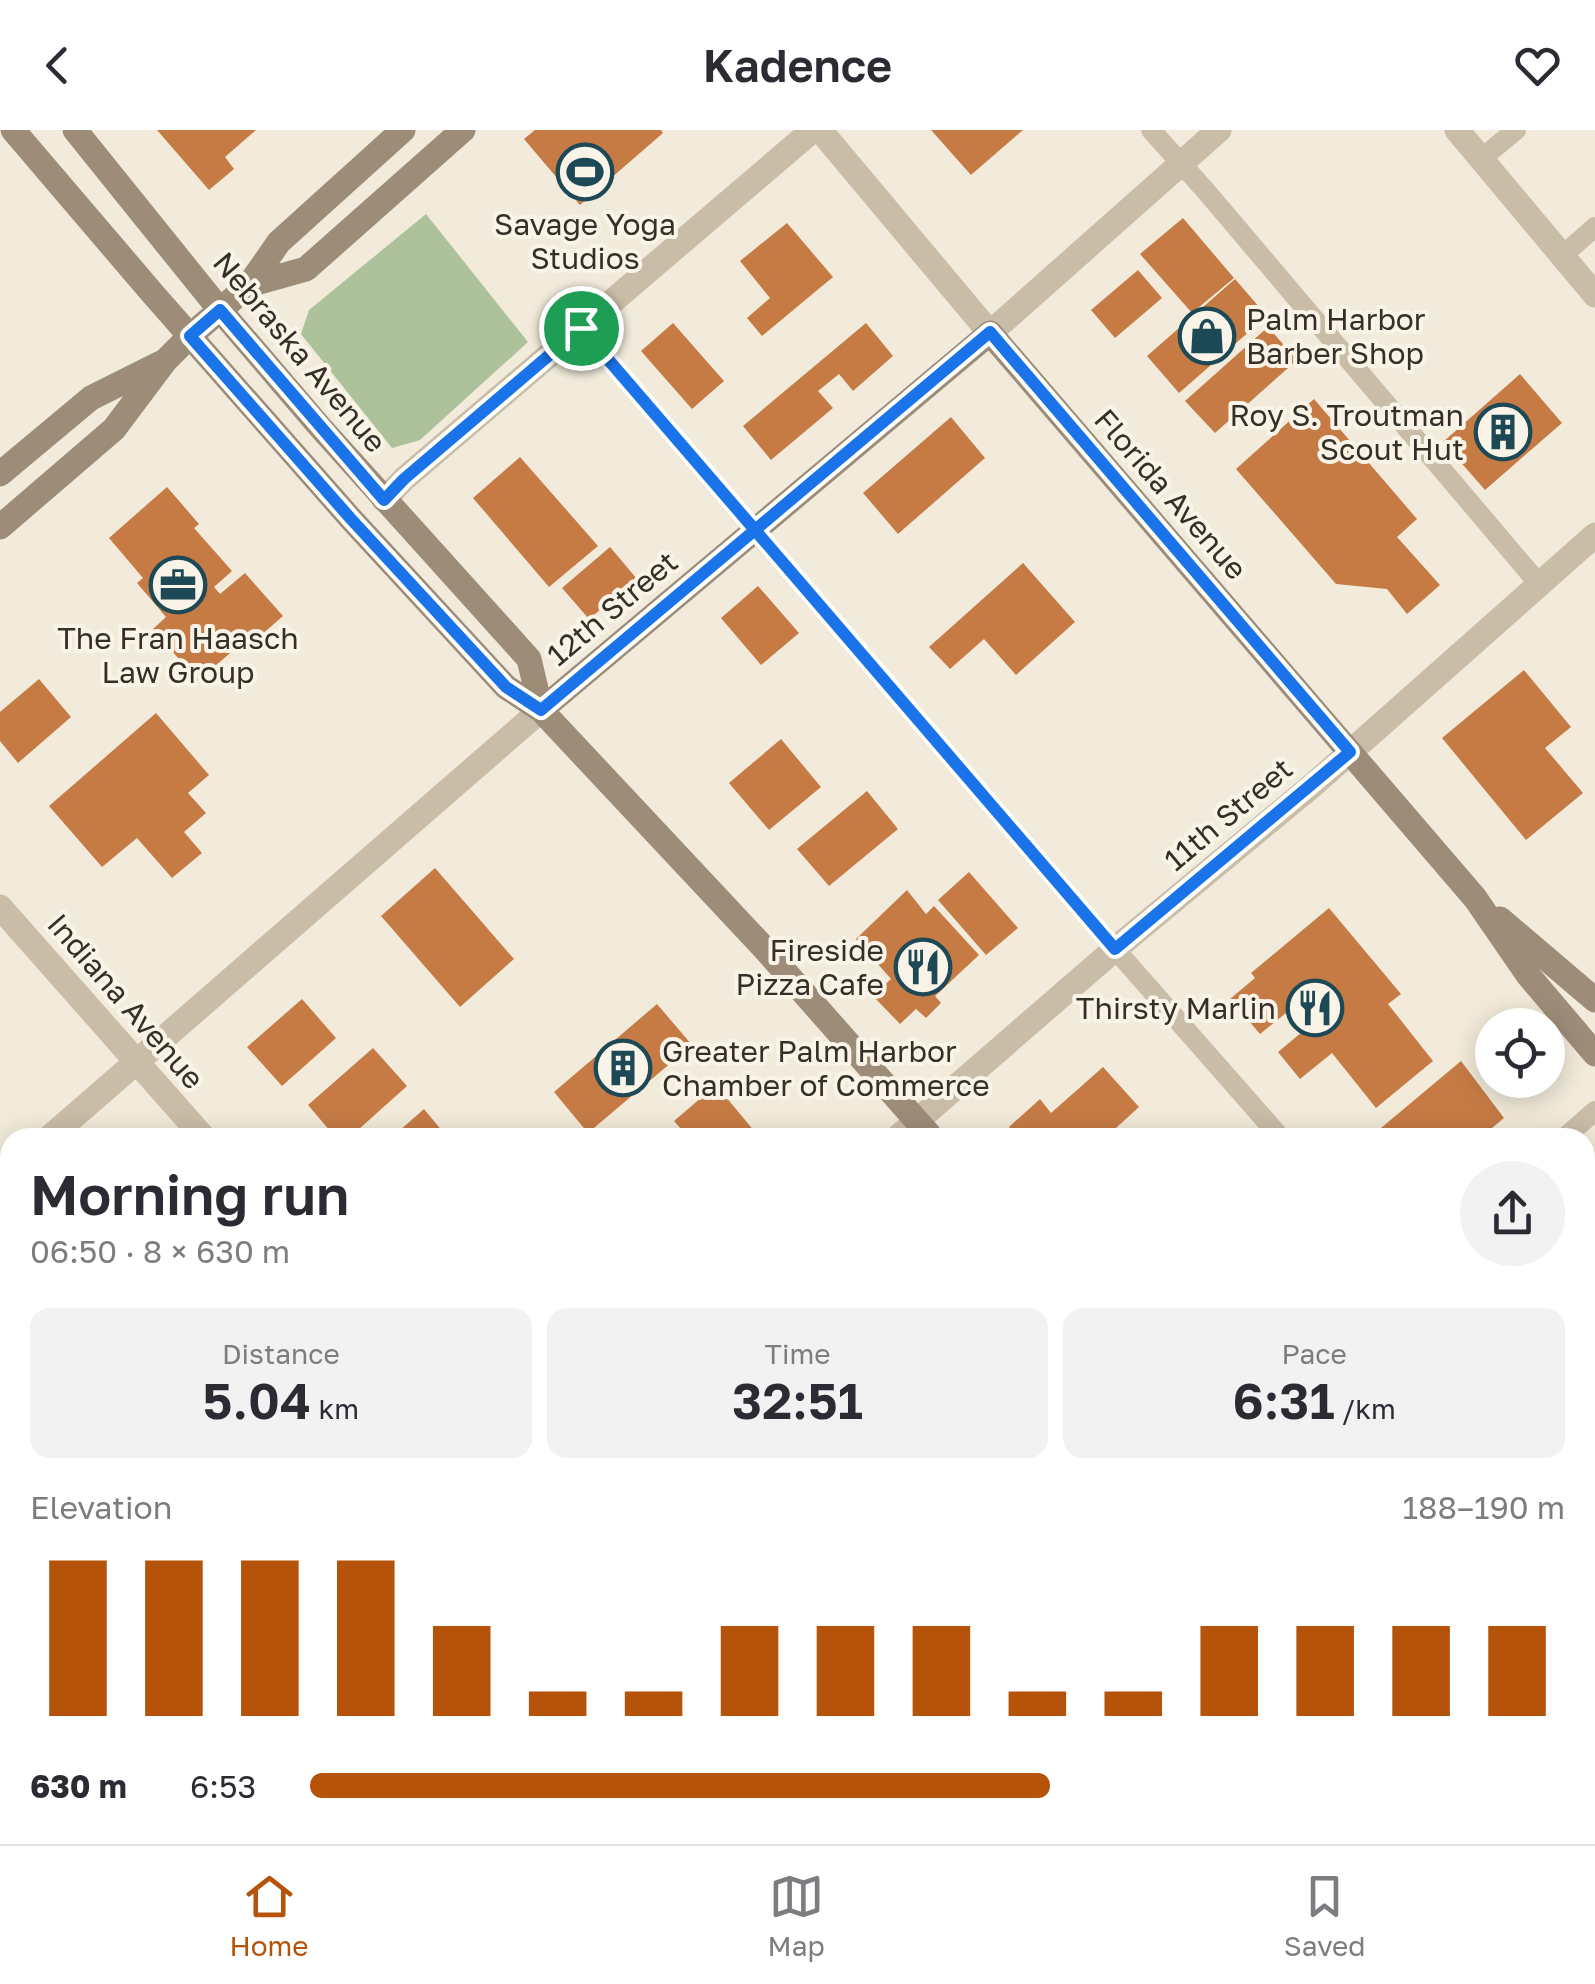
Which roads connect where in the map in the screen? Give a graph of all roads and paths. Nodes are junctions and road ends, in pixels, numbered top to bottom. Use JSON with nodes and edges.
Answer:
{"nodes":[{"id":1,"x":13,"y":130,"type":"edge"},
{"id":2,"x":74,"y":130,"type":"edge"},
{"id":3,"x":403,"y":130,"type":"edge"},
{"id":4,"x":463,"y":130,"type":"edge"},
{"id":5,"x":816,"y":130,"type":"edge"},
{"id":6,"x":1151,"y":130,"type":"edge"},
{"id":7,"x":1219,"y":130,"type":"edge"},
{"id":8,"x":1457,"y":130,"type":"edge"},
{"id":9,"x":1516,"y":130,"type":"edge"},
{"id":10,"x":1481,"y":158,"type":"junction"},
{"id":11,"x":1182,"y":163,"type":"junction"},
{"id":12,"x":1595,"y":227,"type":"edge"},
{"id":13,"x":1562,"y":256,"type":"junction"},
{"id":14,"x":249,"y":286,"type":"junction"},
{"id":15,"x":1595,"y":295,"type":"edge"},
{"id":16,"x":220,"y":310,"type":"junction"},
{"id":17,"x":581,"y":328,"type":"junction"},
{"id":18,"x":990,"y":332,"type":"junction"},
{"id":19,"x":190,"y":336,"type":"junction"},
{"id":20,"x":165,"y":361,"type":"junction"},
{"id":21,"x":0,"y":474,"type":"edge"},
{"id":22,"x":384,"y":500,"type":"junction"},
{"id":23,"x":0,"y":527,"type":"edge"},
{"id":24,"x":755,"y":530,"type":"junction"},
{"id":25,"x":1595,"y":534,"type":"edge"},
{"id":26,"x":1538,"y":584,"type":"junction"},
{"id":27,"x":541,"y":710,"type":"junction"},
{"id":28,"x":1350,"y":752,"type":"junction"},
{"id":29,"x":1475,"y":898,"type":"junction"},
{"id":30,"x":0,"y":907,"type":"edge"},
{"id":31,"x":1115,"y":949,"type":"junction"},
{"id":32,"x":1593,"y":994,"type":"edge"},
{"id":33,"x":1595,"y":1054,"type":"edge"},
{"id":34,"x":137,"y":1062,"type":"junction"},
{"id":35,"x":1595,"y":1110,"type":"edge"},
{"id":36,"x":61,"y":1128,"type":"edge"},
{"id":37,"x":195,"y":1128,"type":"edge"},
{"id":38,"x":924,"y":1128,"type":"edge"},
{"id":39,"x":926,"y":1128,"type":"edge"},
{"id":40,"x":1272,"y":1128,"type":"edge"},
{"id":41,"x":1575,"y":1128,"type":"edge"}],
"edges":[{"from":1,"to":19,"type":"main road"},
{"from":2,"to":16,"type":"main road","name":"Nebraska Avenue"},
{"from":3,"to":14,"type":"main road"},
{"from":4,"to":14,"type":"main road"},
{"from":5,"to":17,"type":"street"},
{"from":5,"to":18,"type":"street","name":"Florida Avenue"},
{"from":6,"to":11,"type":"lane"},
{"from":7,"to":11,"type":"street","name":"12th Street"},
{"from":8,"to":10,"type":"street"},
{"from":9,"to":10,"type":"lane"},
{"from":10,"to":13,"type":"street"},
{"from":11,"to":18,"type":"street","name":"12th Street"},
{"from":11,"to":26,"type":"lane"},
{"from":12,"to":13,"type":"lane"},
{"from":13,"to":15,"type":"street"},
{"from":14,"to":16,"type":"main road"},
{"from":16,"to":19,"type":"main road"},
{"from":16,"to":22,"type":"main road","name":"Nebraska Avenue"},
{"from":17,"to":22,"type":"street"},
{"from":17,"to":24,"type":"lane"},
{"from":18,"to":24,"type":"main road","name":"12th Street"},
{"from":18,"to":28,"type":"main road","name":"Florida Avenue"},
{"from":19,"to":20,"type":"main road"},
{"from":19,"to":27,"type":"main road"},
{"from":20,"to":21,"type":"main road"},
{"from":20,"to":23,"type":"main road"},
{"from":22,"to":27,"type":"main road","name":"Nebraska Avenue"},
{"from":24,"to":27,"type":"main road","name":"12th Street"},
{"from":24,"to":31,"type":"lane"},
{"from":25,"to":26,"type":"street","name":"11th Street"},
{"from":26,"to":28,"type":"street","name":"11th Street"},
{"from":27,"to":34,"type":"street","name":"12th Street"},
{"from":27,"to":38,"type":"main road"},
{"from":28,"to":29,"type":"main road","name":"Florida Avenue"},
{"from":28,"to":31,"type":"street","name":"11th Street"},
{"from":29,"to":32,"type":"main road","name":"Florida Avenue"},
{"from":29,"to":33,"type":"main road","name":"Florida Avenue"},
{"from":30,"to":34,"type":"street","name":"Indiana Avenue"},
{"from":31,"to":39,"type":"street","name":"11th Street"},
{"from":31,"to":40,"type":"lane"},
{"from":34,"to":36,"type":"street","name":"12th Street"},
{"from":34,"to":37,"type":"street","name":"Indiana Avenue"},
{"from":35,"to":41,"type":"lane"}]}
